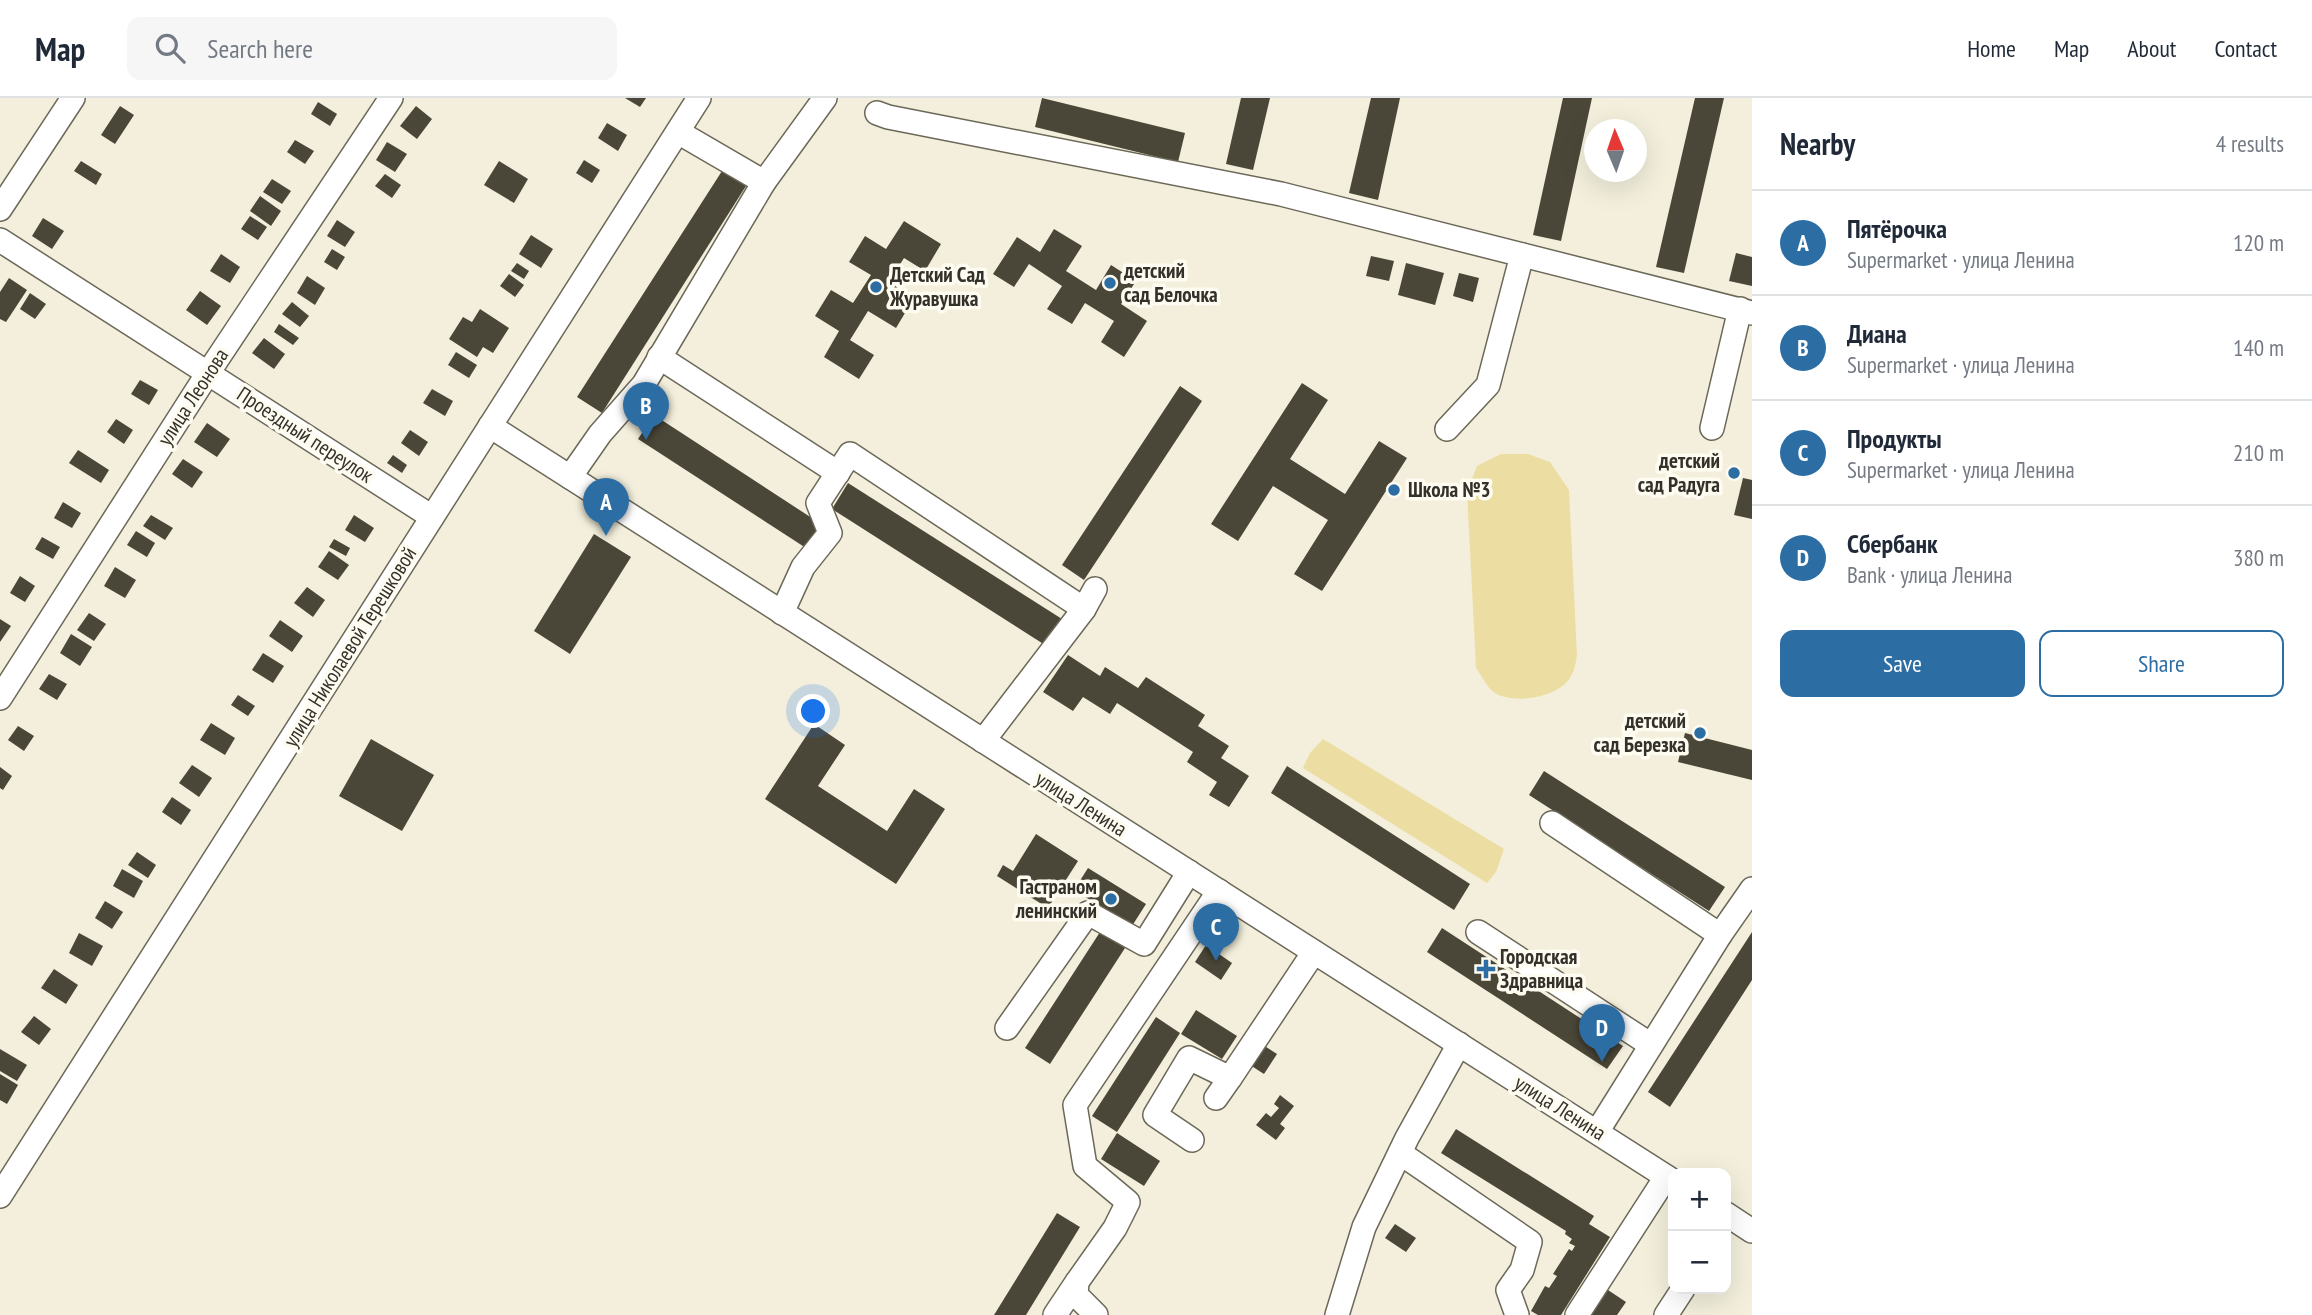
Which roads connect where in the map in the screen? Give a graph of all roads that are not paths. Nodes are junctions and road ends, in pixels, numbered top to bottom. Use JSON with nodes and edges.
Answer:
{"nodes":[{"id":1,"x":73,"y":98,"type":"edge"},
{"id":2,"x":391,"y":98,"type":"edge"},
{"id":3,"x":699,"y":98,"type":"edge"},
{"id":4,"x":825,"y":98,"type":"edge"},
{"id":5,"x":877,"y":113,"type":"dead end"},
{"id":6,"x":678,"y":132,"type":"junction"},
{"id":7,"x":764,"y":182,"type":"junction"},
{"id":8,"x":0,"y":209,"type":"edge"},
{"id":9,"x":0,"y":240,"type":"edge"},
{"id":10,"x":1522,"y":255,"type":"junction"},
{"id":11,"x":1746,"y":311,"type":"edge"},
{"id":12,"x":659,"y":357,"type":"junction"},
{"id":13,"x":208,"y":373,"type":"junction"},
{"id":14,"x":490,"y":426,"type":"junction"},
{"id":15,"x":1712,"y":428,"type":"dead end"},
{"id":16,"x":1447,"y":429,"type":"dead end"},
{"id":17,"x":838,"y":473,"type":"junction"},
{"id":18,"x":570,"y":477,"type":"junction"},
{"id":19,"x":432,"y":517,"type":"junction"},
{"id":20,"x":1096,"y":589,"type":"dead end"},
{"id":21,"x":1084,"y":609,"type":"junction"},
{"id":22,"x":782,"y":613,"type":"junction"},
{"id":23,"x":0,"y":698,"type":"edge"},
{"id":24,"x":983,"y":741,"type":"junction"},
{"id":25,"x":1552,"y":823,"type":"dead end"},
{"id":26,"x":1189,"y":872,"type":"junction"},
{"id":27,"x":1752,"y":889,"type":"edge"},
{"id":28,"x":1219,"y":891,"type":"junction"},
{"id":29,"x":1478,"y":932,"type":"dead end"},
{"id":30,"x":1720,"y":935,"type":"junction"},
{"id":31,"x":1314,"y":952,"type":"junction"},
{"id":32,"x":1007,"y":1028,"type":"dead end"},
{"id":33,"x":1459,"y":1044,"type":"junction"},
{"id":34,"x":1651,"y":1045,"type":"junction"},
{"id":35,"x":1230,"y":1078,"type":"junction"},
{"id":36,"x":1216,"y":1098,"type":"dead end"},
{"id":37,"x":1597,"y":1132,"type":"junction"},
{"id":38,"x":1192,"y":1140,"type":"dead end"},
{"id":39,"x":1400,"y":1153,"type":"junction"},
{"id":40,"x":1668,"y":1178,"type":"edge"},
{"id":41,"x":1668,"y":1182,"type":"edge"},
{"id":42,"x":0,"y":1196,"type":"edge"},
{"id":43,"x":1731,"y":1219,"type":"edge"},
{"id":44,"x":1752,"y":1231,"type":"edge"},
{"id":45,"x":1077,"y":1282,"type":"junction"},
{"id":46,"x":1680,"y":1294,"type":"edge"},
{"id":47,"x":1055,"y":1315,"type":"edge"},
{"id":48,"x":1096,"y":1315,"type":"edge"},
{"id":49,"x":1337,"y":1315,"type":"edge"},
{"id":50,"x":1517,"y":1315,"type":"edge"},
{"id":51,"x":1577,"y":1315,"type":"edge"},
{"id":52,"x":1666,"y":1315,"type":"edge"}],
"edges":[{"from":1,"to":8,"type":"street"},
{"from":2,"to":13,"type":"street","name":"улица Леонова"},
{"from":3,"to":6,"type":"street","name":"улица Николаевой Терешковой"},
{"from":4,"to":7,"type":"street"},
{"from":5,"to":10,"type":"street"},
{"from":6,"to":7,"type":"street"},
{"from":6,"to":14,"type":"street","name":"улица Николаевой Терешковой"},
{"from":7,"to":12,"type":"street"},
{"from":9,"to":13,"type":"street","name":"Проездный переулок"},
{"from":10,"to":11,"type":"street"},
{"from":10,"to":16,"type":"street"},
{"from":11,"to":15,"type":"street"},
{"from":12,"to":17,"type":"street"},
{"from":12,"to":18,"type":"street"},
{"from":13,"to":19,"type":"street","name":"Проездный переулок"},
{"from":13,"to":23,"type":"street","name":"улица Леонова"},
{"from":14,"to":18,"type":"street","name":"улица Ленина"},
{"from":14,"to":19,"type":"street","name":"улица Николаевой Терешковой"},
{"from":17,"to":21,"type":"street"},
{"from":17,"to":22,"type":"street"},
{"from":18,"to":22,"type":"street","name":"улица Ленина"},
{"from":19,"to":42,"type":"street","name":"улица Николаевой Терешковой"},
{"from":20,"to":21,"type":"street"},
{"from":21,"to":24,"type":"street"},
{"from":22,"to":24,"type":"street","name":"улица Ленина"},
{"from":24,"to":26,"type":"street","name":"улица Ленина"},
{"from":25,"to":30,"type":"street"},
{"from":26,"to":28,"type":"street","name":"улица Ленина"},
{"from":26,"to":32,"type":"street"},
{"from":27,"to":30,"type":"street"},
{"from":28,"to":31,"type":"street","name":"улица Ленина"},
{"from":28,"to":45,"type":"street"},
{"from":29,"to":34,"type":"street"},
{"from":30,"to":34,"type":"street"},
{"from":31,"to":33,"type":"street","name":"улица Ленина"},
{"from":31,"to":35,"type":"street"},
{"from":33,"to":37,"type":"street","name":"улица Ленина"},
{"from":33,"to":39,"type":"street"},
{"from":34,"to":37,"type":"street"},
{"from":35,"to":36,"type":"street"},
{"from":35,"to":38,"type":"street"},
{"from":37,"to":40,"type":"street","name":"улица Ленина"},
{"from":39,"to":49,"type":"street"},
{"from":39,"to":50,"type":"street"},
{"from":41,"to":51,"type":"street"},
{"from":43,"to":44,"type":"street"},
{"from":45,"to":47,"type":"street"},
{"from":45,"to":48,"type":"street"},
{"from":46,"to":52,"type":"street"}]}
